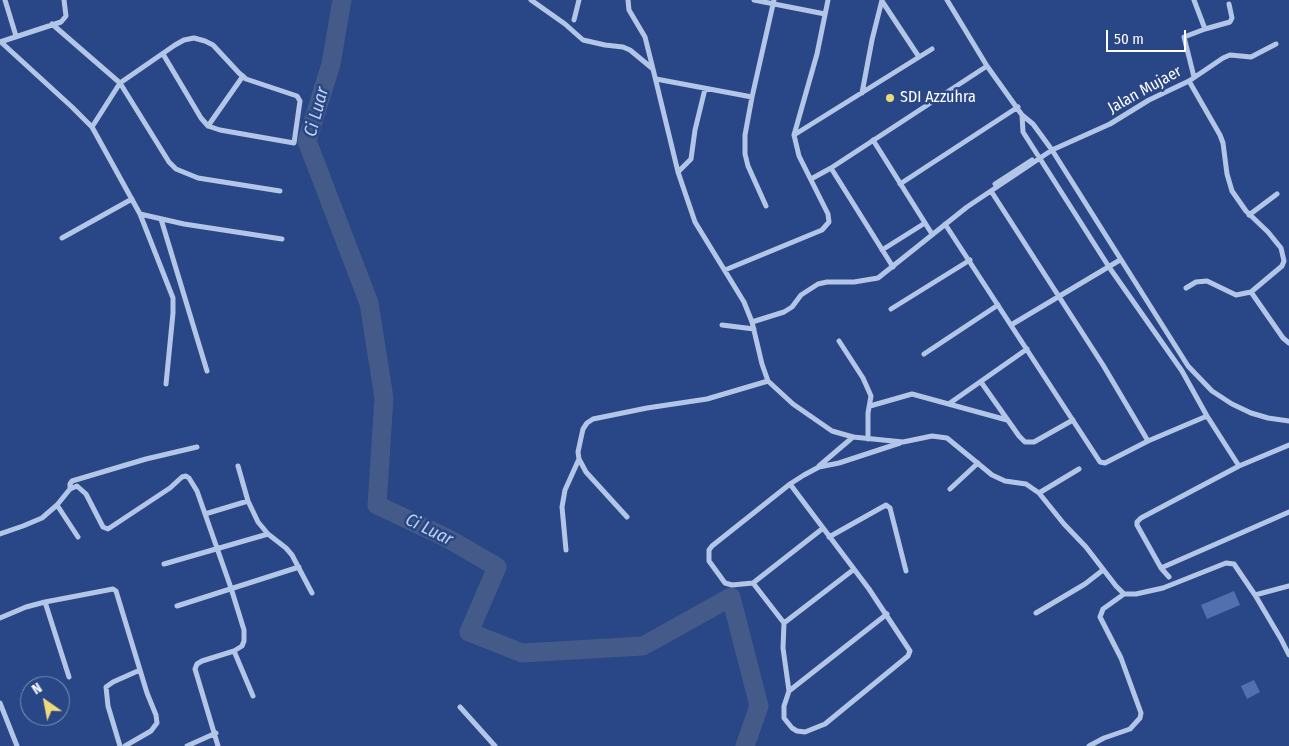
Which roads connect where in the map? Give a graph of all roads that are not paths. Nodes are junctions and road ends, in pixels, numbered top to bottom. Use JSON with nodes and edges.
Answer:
{"nodes":[{"id":1,"x":5,"y":0,"type":"edge"},
{"id":2,"x":64,"y":0,"type":"edge"},
{"id":3,"x":531,"y":0,"type":"edge"},
{"id":4,"x":579,"y":0,"type":"edge"},
{"id":5,"x":628,"y":0,"type":"edge"},
{"id":6,"x":754,"y":0,"type":"edge"},
{"id":7,"x":828,"y":0,"type":"edge"},
{"id":8,"x":882,"y":0,"type":"edge"},
{"id":9,"x":947,"y":0,"type":"edge"},
{"id":10,"x":1194,"y":0,"type":"edge"},
{"id":11,"x":773,"y":2,"type":"edge"},
{"id":12,"x":1229,"y":4,"type":"dead end"},
{"id":13,"x":825,"y":14,"type":"junction"},
{"id":14,"x":574,"y":20,"type":"dead end"},
{"id":15,"x":52,"y":24,"type":"junction"},
{"id":16,"x":1205,"y":29,"type":"junction"},
{"id":17,"x":16,"y":36,"type":"junction"},
{"id":18,"x":1,"y":42,"type":"edge"},
{"id":19,"x":1276,"y":44,"type":"dead end"},
{"id":20,"x":932,"y":49,"type":"dead end"},
{"id":21,"x":163,"y":54,"type":"junction"},
{"id":22,"x":919,"y":57,"type":"junction"},
{"id":23,"x":987,"y":66,"type":"junction"},
{"id":24,"x":653,"y":69,"type":"junction"},
{"id":25,"x":243,"y":76,"type":"junction"},
{"id":26,"x":656,"y":79,"type":"junction"},
{"id":27,"x":1192,"y":79,"type":"junction"},
{"id":28,"x":120,"y":83,"type":"junction"},
{"id":29,"x":705,"y":89,"type":"junction"},
{"id":30,"x":862,"y":93,"type":"junction"},
{"id":31,"x":752,"y":97,"type":"junction"},
{"id":32,"x":1018,"y":108,"type":"junction"},
{"id":33,"x":1022,"y":115,"type":"junction"},
{"id":34,"x":208,"y":126,"type":"junction"},
{"id":35,"x":92,"y":128,"type":"junction"},
{"id":36,"x":794,"y":136,"type":"junction"},
{"id":37,"x":873,"y":140,"type":"junction"},
{"id":38,"x":1052,"y":150,"type":"junction"},
{"id":39,"x":1039,"y":157,"type":"junction"},
{"id":40,"x":831,"y":168,"type":"junction"},
{"id":41,"x":678,"y":172,"type":"junction"},
{"id":42,"x":811,"y":179,"type":"junction"},
{"id":43,"x":900,"y":184,"type":"junction"},
{"id":44,"x":995,"y":184,"type":"dead end"},
{"id":45,"x":280,"y":192,"type":"dead end"},
{"id":46,"x":991,"y":192,"type":"junction"},
{"id":47,"x":1277,"y":194,"type":"dead end"},
{"id":48,"x":132,"y":199,"type":"junction"},
{"id":49,"x":766,"y":206,"type":"dead end"},
{"id":50,"x":140,"y":214,"type":"junction"},
{"id":51,"x":1249,"y":215,"type":"junction"},
{"id":52,"x":161,"y":219,"type":"junction"},
{"id":53,"x":925,"y":223,"type":"junction"},
{"id":54,"x":946,"y":224,"type":"junction"},
{"id":55,"x":932,"y":234,"type":"junction"},
{"id":56,"x":62,"y":238,"type":"dead end"},
{"id":57,"x":282,"y":240,"type":"dead end"},
{"id":58,"x":882,"y":250,"type":"junction"},
{"id":59,"x":970,"y":260,"type":"junction"},
{"id":60,"x":1120,"y":260,"type":"junction"},
{"id":61,"x":893,"y":267,"type":"junction"},
{"id":62,"x":1109,"y":267,"type":"junction"},
{"id":63,"x":725,"y":270,"type":"junction"},
{"id":64,"x":1186,"y":288,"type":"dead end"},
{"id":65,"x":1251,"y":292,"type":"junction"},
{"id":66,"x":1058,"y":296,"type":"junction"},
{"id":67,"x":998,"y":305,"type":"junction"},
{"id":68,"x":891,"y":309,"type":"dead end"},
{"id":69,"x":752,"y":322,"type":"junction"},
{"id":70,"x":722,"y":325,"type":"dead end"},
{"id":71,"x":1011,"y":325,"type":"junction"},
{"id":72,"x":754,"y":329,"type":"junction"},
{"id":73,"x":839,"y":341,"type":"dead end"},
{"id":74,"x":1289,"y":343,"type":"edge"},
{"id":75,"x":1027,"y":349,"type":"junction"},
{"id":76,"x":924,"y":354,"type":"dead end"},
{"id":77,"x":1188,"y":366,"type":"junction"},
{"id":78,"x":207,"y":371,"type":"dead end"},
{"id":79,"x":1182,"y":371,"type":"junction"},
{"id":80,"x":768,"y":381,"type":"junction"},
{"id":81,"x":981,"y":382,"type":"junction"},
{"id":82,"x":166,"y":384,"type":"dead end"},
{"id":83,"x":950,"y":403,"type":"junction"},
{"id":84,"x":870,"y":406,"type":"junction"},
{"id":85,"x":1207,"y":416,"type":"junction"},
{"id":86,"x":1007,"y":420,"type":"junction"},
{"id":87,"x":1073,"y":420,"type":"junction"},
{"id":88,"x":1289,"y":421,"type":"edge"},
{"id":89,"x":853,"y":438,"type":"junction"},
{"id":90,"x":868,"y":439,"type":"junction"},
{"id":91,"x":1148,"y":441,"type":"junction"},
{"id":92,"x":903,"y":442,"type":"junction"},
{"id":93,"x":1289,"y":445,"type":"edge"},
{"id":94,"x":197,"y":447,"type":"dead end"},
{"id":95,"x":579,"y":459,"type":"junction"},
{"id":96,"x":978,"y":463,"type":"junction"},
{"id":97,"x":238,"y":466,"type":"dead end"},
{"id":98,"x":1239,"y":466,"type":"junction"},
{"id":99,"x":819,"y":467,"type":"junction"},
{"id":100,"x":1078,"y":469,"type":"dead end"},
{"id":101,"x":790,"y":484,"type":"junction"},
{"id":102,"x":950,"y":488,"type":"dead end"},
{"id":103,"x":70,"y":489,"type":"junction"},
{"id":104,"x":1039,"y":494,"type":"junction"},
{"id":105,"x":248,"y":501,"type":"junction"},
{"id":106,"x":57,"y":505,"type":"junction"},
{"id":107,"x":1289,"y":512,"type":"edge"},
{"id":108,"x":205,"y":514,"type":"junction"},
{"id":109,"x":627,"y":517,"type":"dead end"},
{"id":110,"x":822,"y":528,"type":"junction"},
{"id":111,"x":0,"y":534,"type":"edge"},
{"id":112,"x":268,"y":534,"type":"junction"},
{"id":113,"x":78,"y":537,"type":"dead end"},
{"id":114,"x":829,"y":538,"type":"junction"},
{"id":115,"x":218,"y":549,"type":"junction"},
{"id":116,"x":566,"y":550,"type":"dead end"},
{"id":117,"x":164,"y":564,"type":"dead end"},
{"id":118,"x":299,"y":567,"type":"junction"},
{"id":119,"x":1161,"y":568,"type":"junction"},
{"id":120,"x":853,"y":570,"type":"junction"},
{"id":121,"x":1103,"y":570,"type":"junction"},
{"id":122,"x":906,"y":571,"type":"dead end"},
{"id":123,"x":1169,"y":577,"type":"dead end"},
{"id":124,"x":753,"y":583,"type":"junction"},
{"id":125,"x":1289,"y":586,"type":"edge"},
{"id":126,"x":231,"y":588,"type":"junction"},
{"id":127,"x":312,"y":592,"type":"dead end"},
{"id":128,"x":1124,"y":594,"type":"junction"},
{"id":129,"x":1255,"y":595,"type":"junction"},
{"id":130,"x":45,"y":602,"type":"junction"},
{"id":131,"x":177,"y":606,"type":"dead end"},
{"id":132,"x":1036,"y":613,"type":"dead end"},
{"id":133,"x":887,"y":614,"type":"junction"},
{"id":134,"x":0,"y":618,"type":"edge"},
{"id":135,"x":784,"y":623,"type":"junction"},
{"id":136,"x":234,"y":651,"type":"junction"},
{"id":137,"x":1289,"y":655,"type":"edge"},
{"id":138,"x":140,"y":670,"type":"junction"},
{"id":139,"x":69,"y":676,"type":"edge"},
{"id":140,"x":789,"y":691,"type":"junction"},
{"id":141,"x":253,"y":696,"type":"dead end"},
{"id":142,"x":0,"y":703,"type":"edge"},
{"id":143,"x":460,"y":708,"type":"dead end"},
{"id":144,"x":216,"y":733,"type":"junction"},
{"id":145,"x":17,"y":746,"type":"edge"},
{"id":146,"x":120,"y":746,"type":"edge"},
{"id":147,"x":125,"y":746,"type":"edge"},
{"id":148,"x":187,"y":746,"type":"edge"},
{"id":149,"x":218,"y":746,"type":"edge"},
{"id":150,"x":495,"y":746,"type":"edge"},
{"id":151,"x":1089,"y":746,"type":"edge"}],
"edges":[{"from":1,"to":17,"type":"street"},
{"from":2,"to":15,"type":"street"},
{"from":3,"to":24,"type":"street"},
{"from":4,"to":14,"type":"street"},
{"from":5,"to":24,"type":"street"},
{"from":6,"to":11,"type":"street"},
{"from":7,"to":13,"type":"street"},
{"from":8,"to":22,"type":"street"},
{"from":8,"to":30,"type":"street"},
{"from":9,"to":23,"type":"street"},
{"from":10,"to":16,"type":"street"},
{"from":11,"to":13,"type":"street"},
{"from":11,"to":31,"type":"street"},
{"from":12,"to":16,"type":"street"},
{"from":13,"to":36,"type":"street"},
{"from":15,"to":17,"type":"street"},
{"from":15,"to":28,"type":"street"},
{"from":16,"to":27,"type":"street"},
{"from":17,"to":18,"type":"street"},
{"from":18,"to":35,"type":"street"},
{"from":19,"to":27,"type":"street","name":"Jalan Mujaer"},
{"from":20,"to":22,"type":"street"},
{"from":21,"to":25,"type":"street"},
{"from":21,"to":28,"type":"street"},
{"from":21,"to":34,"type":"street"},
{"from":22,"to":30,"type":"street"},
{"from":23,"to":32,"type":"street"},
{"from":23,"to":37,"type":"street"},
{"from":24,"to":26,"type":"street"},
{"from":25,"to":34,"type":"street"},
{"from":25,"to":34,"type":"street"},
{"from":26,"to":29,"type":"street"},
{"from":26,"to":41,"type":"street"},
{"from":27,"to":38,"type":"street","name":"Jalan Mujaer"},
{"from":27,"to":51,"type":"street"},
{"from":28,"to":35,"type":"street"},
{"from":28,"to":45,"type":"street"},
{"from":29,"to":31,"type":"street"},
{"from":29,"to":41,"type":"street"},
{"from":30,"to":36,"type":"street"},
{"from":31,"to":49,"type":"street"},
{"from":32,"to":33,"type":"street"},
{"from":32,"to":43,"type":"street"},
{"from":33,"to":38,"type":"street"},
{"from":33,"to":39,"type":"street"},
{"from":35,"to":48,"type":"street"},
{"from":36,"to":42,"type":"street"},
{"from":37,"to":40,"type":"street"},
{"from":37,"to":43,"type":"street"},
{"from":38,"to":39,"type":"street","name":"Jalan Mujaer"},
{"from":38,"to":60,"type":"street"},
{"from":39,"to":44,"type":"street"},
{"from":39,"to":46,"type":"street"},
{"from":39,"to":62,"type":"street"},
{"from":40,"to":42,"type":"street"},
{"from":40,"to":58,"type":"street"},
{"from":41,"to":63,"type":"street"},
{"from":42,"to":63,"type":"street"},
{"from":43,"to":53,"type":"street"},
{"from":46,"to":54,"type":"street"},
{"from":46,"to":66,"type":"street"},
{"from":47,"to":51,"type":"street"},
{"from":48,"to":50,"type":"street"},
{"from":48,"to":56,"type":"street"},
{"from":50,"to":52,"type":"street"},
{"from":50,"to":82,"type":"street"},
{"from":51,"to":65,"type":"street"},
{"from":52,"to":57,"type":"street"},
{"from":52,"to":78,"type":"street"},
{"from":53,"to":55,"type":"street"},
{"from":53,"to":58,"type":"street"},
{"from":54,"to":55,"type":"street"},
{"from":54,"to":59,"type":"street"},
{"from":55,"to":61,"type":"street"},
{"from":58,"to":61,"type":"street"},
{"from":59,"to":67,"type":"street"},
{"from":59,"to":68,"type":"street"},
{"from":60,"to":62,"type":"street"},
{"from":60,"to":77,"type":"street"},
{"from":61,"to":69,"type":"street"},
{"from":62,"to":66,"type":"street"},
{"from":62,"to":79,"type":"street"},
{"from":63,"to":69,"type":"street"},
{"from":64,"to":65,"type":"street"},
{"from":65,"to":74,"type":"street"},
{"from":66,"to":71,"type":"street"},
{"from":66,"to":91,"type":"street"},
{"from":67,"to":71,"type":"street"},
{"from":67,"to":76,"type":"street"},
{"from":69,"to":72,"type":"street"},
{"from":70,"to":72,"type":"street"},
{"from":71,"to":75,"type":"street"},
{"from":72,"to":80,"type":"street"},
{"from":73,"to":84,"type":"street"},
{"from":75,"to":81,"type":"street"},
{"from":75,"to":87,"type":"street"},
{"from":77,"to":79,"type":"street"},
{"from":77,"to":88,"type":"street"},
{"from":79,"to":85,"type":"street"},
{"from":80,"to":89,"type":"street"},
{"from":80,"to":95,"type":"street"},
{"from":81,"to":83,"type":"street"},
{"from":81,"to":86,"type":"street"},
{"from":83,"to":84,"type":"street"},
{"from":83,"to":86,"type":"street"},
{"from":84,"to":90,"type":"street"},
{"from":85,"to":91,"type":"street"},
{"from":85,"to":98,"type":"street"},
{"from":86,"to":87,"type":"street"},
{"from":87,"to":91,"type":"street"},
{"from":89,"to":90,"type":"street"},
{"from":89,"to":99,"type":"street"},
{"from":90,"to":92,"type":"street"},
{"from":92,"to":96,"type":"street"},
{"from":92,"to":99,"type":"street"},
{"from":93,"to":98,"type":"street"},
{"from":94,"to":103,"type":"street"},
{"from":95,"to":109,"type":"street"},
{"from":95,"to":116,"type":"street"},
{"from":96,"to":102,"type":"street"},
{"from":96,"to":104,"type":"street"},
{"from":97,"to":105,"type":"street"},
{"from":98,"to":119,"type":"street"},
{"from":99,"to":101,"type":"street"},
{"from":100,"to":104,"type":"street"},
{"from":101,"to":110,"type":"street"},
{"from":101,"to":124,"type":"street"},
{"from":103,"to":106,"type":"street"},
{"from":103,"to":108,"type":"street"},
{"from":104,"to":121,"type":"street"},
{"from":105,"to":108,"type":"street"},
{"from":105,"to":112,"type":"street"},
{"from":106,"to":111,"type":"street"},
{"from":106,"to":113,"type":"street"},
{"from":107,"to":119,"type":"street"},
{"from":108,"to":115,"type":"street"},
{"from":110,"to":114,"type":"street"},
{"from":110,"to":124,"type":"street"},
{"from":112,"to":115,"type":"street"},
{"from":112,"to":118,"type":"street"},
{"from":114,"to":120,"type":"street"},
{"from":114,"to":122,"type":"street"},
{"from":115,"to":117,"type":"street"},
{"from":115,"to":126,"type":"street"},
{"from":118,"to":126,"type":"street"},
{"from":118,"to":127,"type":"street"},
{"from":119,"to":123,"type":"street"},
{"from":120,"to":133,"type":"street"},
{"from":120,"to":135,"type":"street"},
{"from":121,"to":128,"type":"street"},
{"from":121,"to":132,"type":"street"},
{"from":124,"to":135,"type":"street"},
{"from":125,"to":129,"type":"street"},
{"from":126,"to":131,"type":"street"},
{"from":126,"to":136,"type":"street"},
{"from":128,"to":129,"type":"street"},
{"from":128,"to":151,"type":"street"},
{"from":129,"to":137,"type":"street"},
{"from":130,"to":134,"type":"street"},
{"from":130,"to":138,"type":"street"},
{"from":130,"to":139,"type":"street"},
{"from":133,"to":140,"type":"street"},
{"from":133,"to":140,"type":"street"},
{"from":135,"to":140,"type":"street"},
{"from":136,"to":141,"type":"street"},
{"from":136,"to":144,"type":"street"},
{"from":138,"to":146,"type":"street"},
{"from":138,"to":147,"type":"street"},
{"from":142,"to":145,"type":"street"},
{"from":143,"to":150,"type":"street"},
{"from":144,"to":148,"type":"street"},
{"from":144,"to":149,"type":"street"}]}
